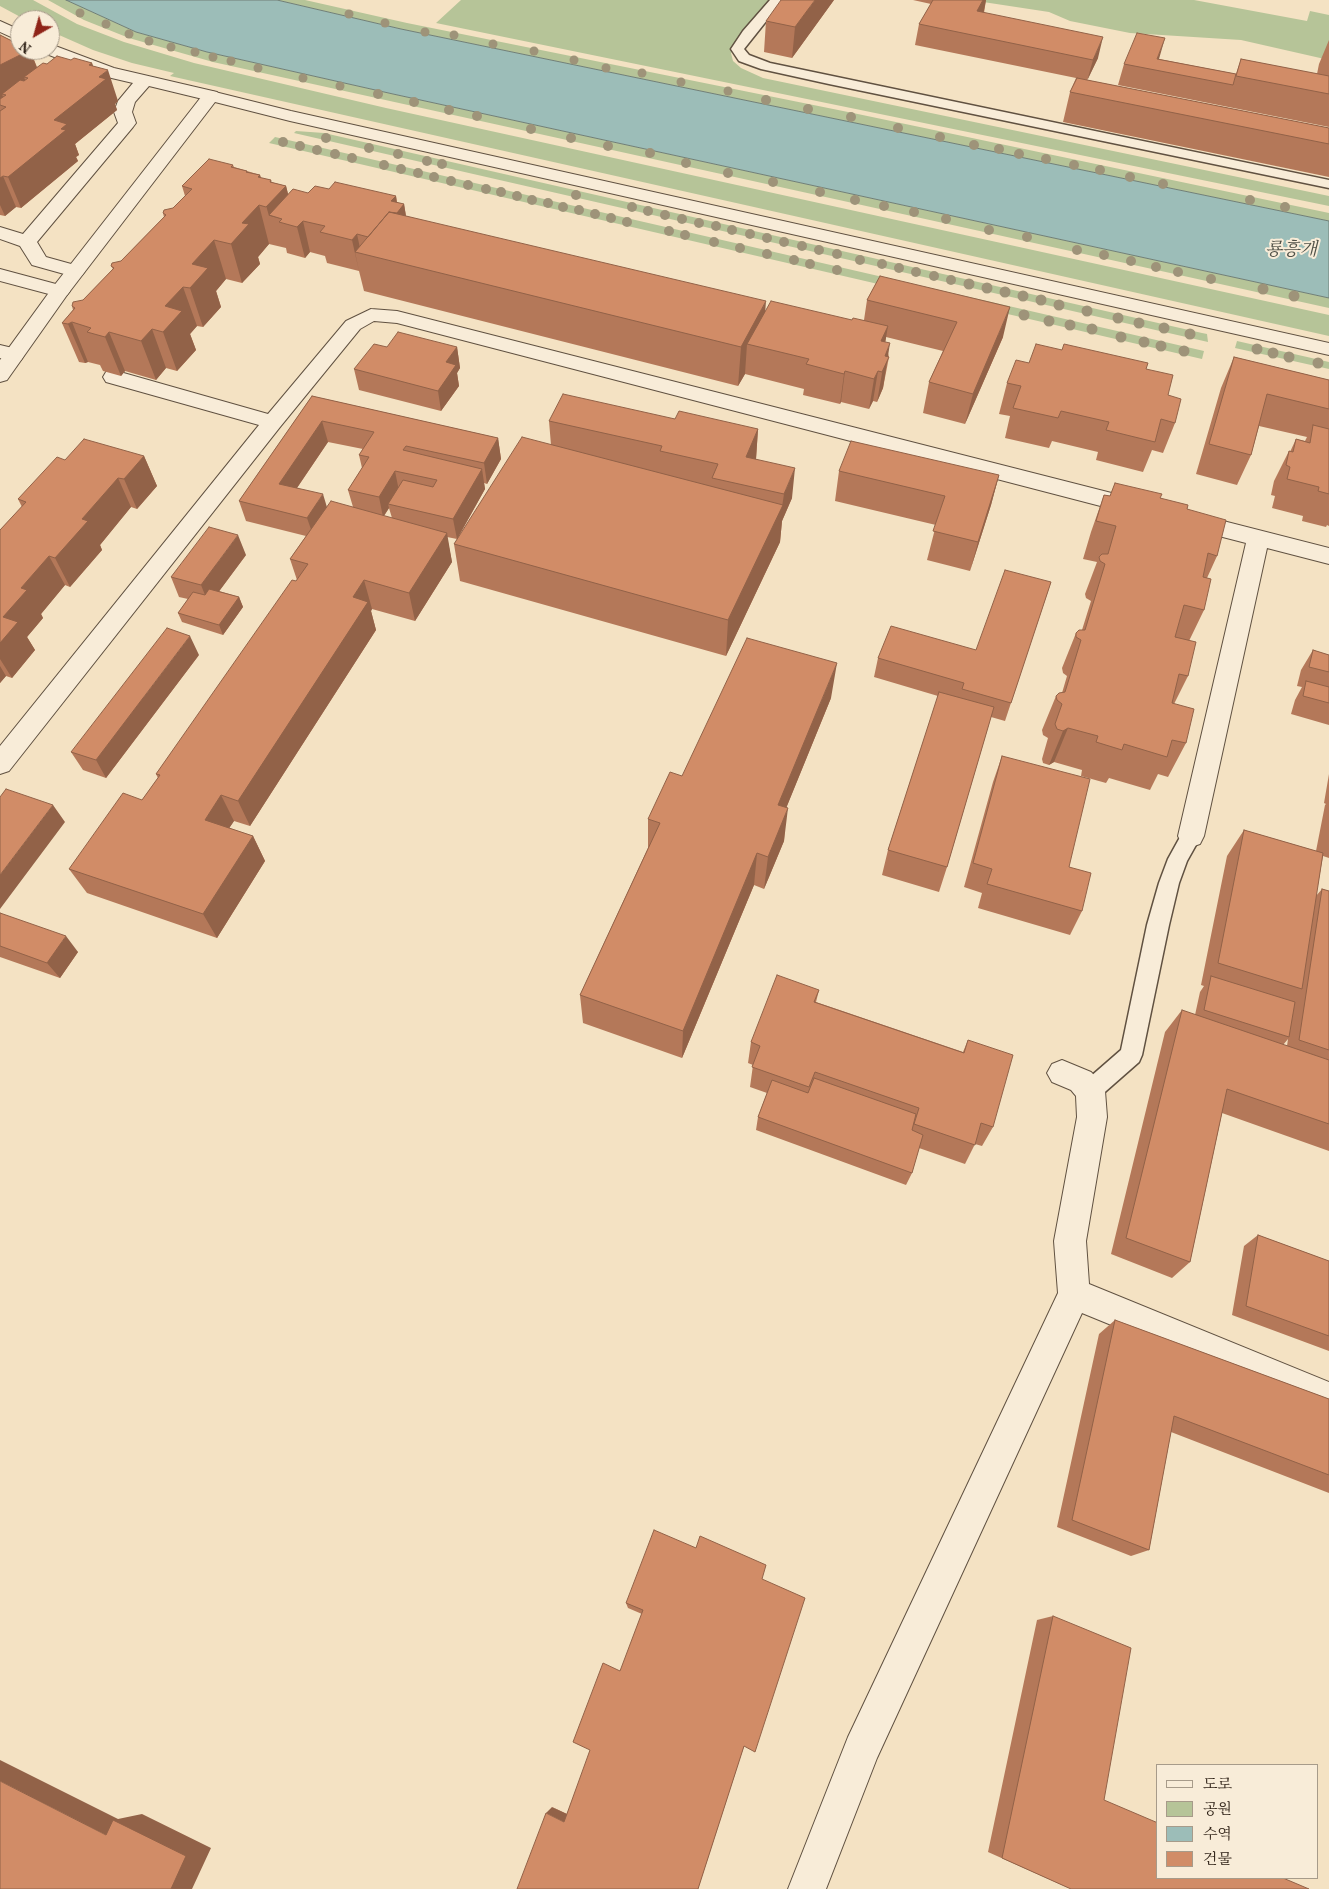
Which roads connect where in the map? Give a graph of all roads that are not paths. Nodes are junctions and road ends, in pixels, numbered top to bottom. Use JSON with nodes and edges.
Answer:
{"nodes":[{"id":1,"x":778,"y":0,"type":"edge"},
{"id":2,"x":60,"y":53,"type":"edge"},
{"id":3,"x":84,"y":62,"type":"junction"},
{"id":4,"x":68,"y":73,"type":"edge"},
{"id":5,"x":144,"y":81,"type":"junction"},
{"id":6,"x":211,"y":96,"type":"junction"},
{"id":7,"x":1329,"y":184,"type":"edge"},
{"id":8,"x":0,"y":233,"type":"edge"},
{"id":9,"x":27,"y":242,"type":"junction"},
{"id":10,"x":75,"y":271,"type":"junction"},
{"id":11,"x":0,"y":275,"type":"edge"},
{"id":12,"x":60,"y":291,"type":"junction"},
{"id":13,"x":1329,"y":348,"type":"edge"},
{"id":14,"x":7,"y":353,"type":"edge"},
{"id":15,"x":0,"y":375,"type":"edge"},
{"id":16,"x":112,"y":377,"type":"dead end"},
{"id":17,"x":273,"y":422,"type":"junction"},
{"id":18,"x":1258,"y":538,"type":"junction"},
{"id":19,"x":1329,"y":556,"type":"edge"},
{"id":20,"x":0,"y":764,"type":"edge"},
{"id":21,"x":1191,"y":836,"type":"joint"},
{"id":22,"x":1062,"y":1072,"type":"dead end"},
{"id":23,"x":1090,"y":1091,"type":"junction"},
{"id":24,"x":1074,"y":1294,"type":"junction"},
{"id":25,"x":1329,"y":1398,"type":"edge"},
{"id":26,"x":807,"y":1889,"type":"edge"}],
"edges":[{"from":1,"to":7,"type":"lane"},
{"from":2,"to":3,"type":"street"},
{"from":3,"to":4,"type":"street"},
{"from":3,"to":5,"type":"street"},
{"from":5,"to":6,"type":"street"},
{"from":5,"to":9,"type":"street"},
{"from":6,"to":10,"type":"street"},
{"from":6,"to":13,"type":"street"},
{"from":8,"to":9,"type":"street"},
{"from":9,"to":10,"type":"street"},
{"from":10,"to":12,"type":"street"},
{"from":11,"to":12,"type":"street"},
{"from":12,"to":14,"type":"street"},
{"from":14,"to":15,"type":"street"},
{"from":16,"to":17,"type":"street"},
{"from":17,"to":18,"type":"street"},
{"from":17,"to":20,"type":"street"},
{"from":18,"to":19,"type":"street"},
{"from":18,"to":21,"type":"street"},
{"from":21,"to":23,"type":"lane"},
{"from":22,"to":23,"type":"street"},
{"from":23,"to":24,"type":"street"},
{"from":24,"to":25,"type":"street"},
{"from":24,"to":26,"type":"street"}]}
